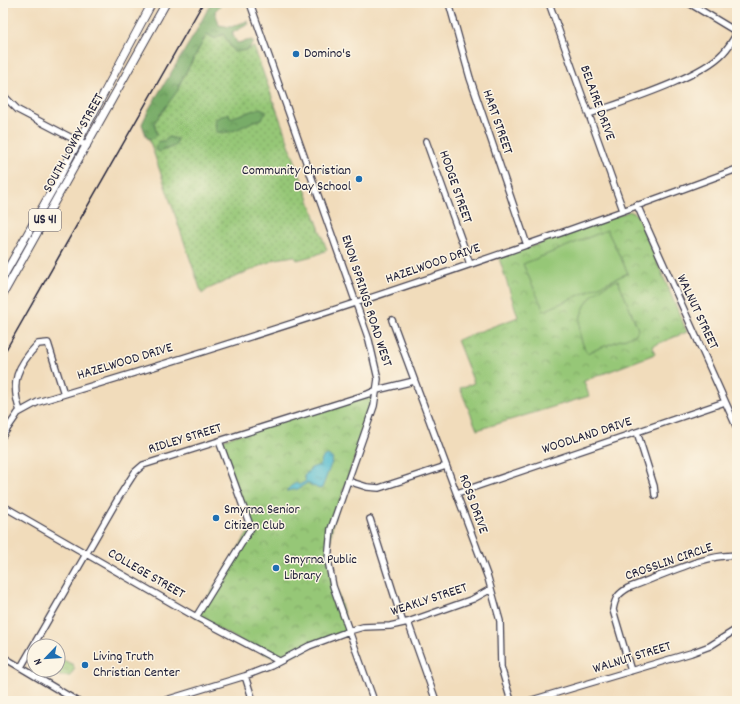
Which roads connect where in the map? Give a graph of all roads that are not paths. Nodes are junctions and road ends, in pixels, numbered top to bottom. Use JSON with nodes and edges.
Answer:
{"nodes":[{"id":1,"x":152,"y":3,"type":"edge"},
{"id":2,"x":166,"y":3,"type":"edge"},
{"id":3,"x":250,"y":3,"type":"edge"},
{"id":4,"x":549,"y":3,"type":"edge"},
{"id":5,"x":689,"y":3,"type":"edge"},
{"id":6,"x":448,"y":4,"type":"edge"},
{"id":7,"x":737,"y":32,"type":"edge"},
{"id":8,"x":3,"y":96,"type":"edge"},
{"id":9,"x":589,"y":114,"type":"junction"},
{"id":10,"x":426,"y":141,"type":"dead end"},
{"id":11,"x":78,"y":142,"type":"junction"},
{"id":12,"x":87,"y":146,"type":"junction"},
{"id":13,"x":737,"y":168,"type":"edge"},
{"id":14,"x":637,"y":205,"type":"junction"},
{"id":15,"x":623,"y":210,"type":"junction"},
{"id":16,"x":527,"y":245,"type":"junction"},
{"id":17,"x":470,"y":264,"type":"junction"},
{"id":18,"x":3,"y":277,"type":"edge"},
{"id":19,"x":3,"y":294,"type":"edge"},
{"id":20,"x":356,"y":303,"type":"junction"},
{"id":21,"x":392,"y":320,"type":"dead end"},
{"id":22,"x":414,"y":381,"type":"junction"},
{"id":23,"x":377,"y":390,"type":"junction"},
{"id":24,"x":64,"y":394,"type":"junction"},
{"id":25,"x":726,"y":402,"type":"junction"},
{"id":26,"x":20,"y":411,"type":"junction"},
{"id":27,"x":737,"y":428,"type":"edge"},
{"id":28,"x":637,"y":432,"type":"junction"},
{"id":29,"x":3,"y":435,"type":"edge"},
{"id":30,"x":219,"y":440,"type":"junction"},
{"id":31,"x":446,"y":466,"type":"junction"},
{"id":32,"x":348,"y":481,"type":"junction"},
{"id":33,"x":456,"y":493,"type":"junction"},
{"id":34,"x":655,"y":495,"type":"dead end"},
{"id":35,"x":3,"y":506,"type":"edge"},
{"id":36,"x":370,"y":519,"type":"dead end"},
{"id":37,"x":86,"y":554,"type":"junction"},
{"id":38,"x":737,"y":556,"type":"edge"},
{"id":39,"x":491,"y":589,"type":"junction"},
{"id":40,"x":196,"y":617,"type":"junction"},
{"id":41,"x":405,"y":623,"type":"junction"},
{"id":42,"x":737,"y":629,"type":"edge"},
{"id":43,"x":349,"y":631,"type":"junction"},
{"id":44,"x":3,"y":657,"type":"edge"},
{"id":45,"x":279,"y":661,"type":"junction"},
{"id":46,"x":21,"y":667,"type":"junction"},
{"id":47,"x":631,"y":671,"type":"junction"},
{"id":48,"x":245,"y":676,"type":"junction"},
{"id":49,"x":77,"y":701,"type":"edge"},
{"id":50,"x":163,"y":701,"type":"edge"},
{"id":51,"x":253,"y":701,"type":"edge"},
{"id":52,"x":374,"y":701,"type":"edge"},
{"id":53,"x":436,"y":701,"type":"edge"},
{"id":54,"x":511,"y":701,"type":"edge"},
{"id":55,"x":529,"y":701,"type":"edge"}],
"edges":[{"from":1,"to":11,"type":"main road","number":"US 41"},
{"from":2,"to":12,"type":"main road","name":"SOUTH LOWRY STREET","number":"US 41"},
{"from":3,"to":20,"type":"street","name":"ENON SPRINGS ROAD WEST"},
{"from":4,"to":9,"type":"street","name":"BELAIRE DRIVE"},
{"from":5,"to":7,"type":"street"},
{"from":6,"to":16,"type":"street","name":"HART STREET"},
{"from":7,"to":9,"type":"street"},
{"from":8,"to":11,"type":"street"},
{"from":9,"to":15,"type":"street","name":"BELAIRE DRIVE"},
{"from":10,"to":17,"type":"street","name":"HODGE STREET"},
{"from":11,"to":12,"type":"street"},
{"from":11,"to":18,"type":"main road","number":"US 41"},
{"from":12,"to":19,"type":"main road","name":"SOUTH LOWRY STREET","number":"US 41"},
{"from":13,"to":14,"type":"street","name":"HAZELWOOD DRIVE"},
{"from":14,"to":15,"type":"street","name":"HAZELWOOD DRIVE"},
{"from":14,"to":25,"type":"street","name":"WALNUT STREET"},
{"from":15,"to":16,"type":"street","name":"HAZELWOOD DRIVE"},
{"from":16,"to":17,"type":"street","name":"HAZELWOOD DRIVE"},
{"from":17,"to":20,"type":"street","name":"HAZELWOOD DRIVE"},
{"from":20,"to":23,"type":"street","name":"ENON SPRINGS ROAD WEST"},
{"from":20,"to":24,"type":"street","name":"HAZELWOOD DRIVE"},
{"from":21,"to":22,"type":"street","name":"ROSS DRIVE"},
{"from":22,"to":23,"type":"street","name":"RIDLEY STREET"},
{"from":22,"to":31,"type":"street","name":"ROSS DRIVE"},
{"from":23,"to":30,"type":"street","name":"RIDLEY STREET"},
{"from":23,"to":32,"type":"street","name":"ENON SPRINGS ROAD WEST"},
{"from":24,"to":26,"type":"street","name":"HAZELWOOD DRIVE"},
{"from":24,"to":26,"type":"street","name":"HAZELWOOD DRIVE"},
{"from":25,"to":27,"type":"street","name":"WALNUT STREET"},
{"from":25,"to":28,"type":"street","name":"WOODLAND DRIVE"},
{"from":26,"to":29,"type":"street","name":"HAZELWOOD DRIVE"},
{"from":28,"to":33,"type":"street","name":"WOODLAND DRIVE"},
{"from":28,"to":34,"type":"street"},
{"from":30,"to":37,"type":"street","name":"RIDLEY STREET"},
{"from":30,"to":40,"type":"street"},
{"from":31,"to":32,"type":"street"},
{"from":31,"to":33,"type":"street","name":"ROSS DRIVE"},
{"from":32,"to":43,"type":"street","name":"ENON SPRINGS ROAD WEST"},
{"from":33,"to":39,"type":"street","name":"ROSS DRIVE"},
{"from":35,"to":37,"type":"street","name":"COLLEGE STREET"},
{"from":36,"to":41,"type":"street"},
{"from":37,"to":40,"type":"street","name":"COLLEGE STREET"},
{"from":37,"to":46,"type":"street","name":"RIDLEY STREET"},
{"from":38,"to":47,"type":"street","name":"CROSSLIN CIRCLE"},
{"from":39,"to":41,"type":"street","name":"WEAKLY STREET"},
{"from":39,"to":54,"type":"street","name":"ROSS DRIVE"},
{"from":40,"to":45,"type":"street","name":"COLLEGE STREET"},
{"from":41,"to":43,"type":"street","name":"WEAKLY STREET"},
{"from":41,"to":53,"type":"street"},
{"from":42,"to":47,"type":"street","name":"WALNUT STREET"},
{"from":43,"to":45,"type":"street"},
{"from":43,"to":52,"type":"street","name":"ENON SPRINGS ROAD WEST"},
{"from":44,"to":46,"type":"street"},
{"from":45,"to":48,"type":"street"},
{"from":46,"to":49,"type":"street"},
{"from":47,"to":55,"type":"street","name":"WALNUT STREET"},
{"from":48,"to":50,"type":"street"},
{"from":48,"to":51,"type":"street"}]}
